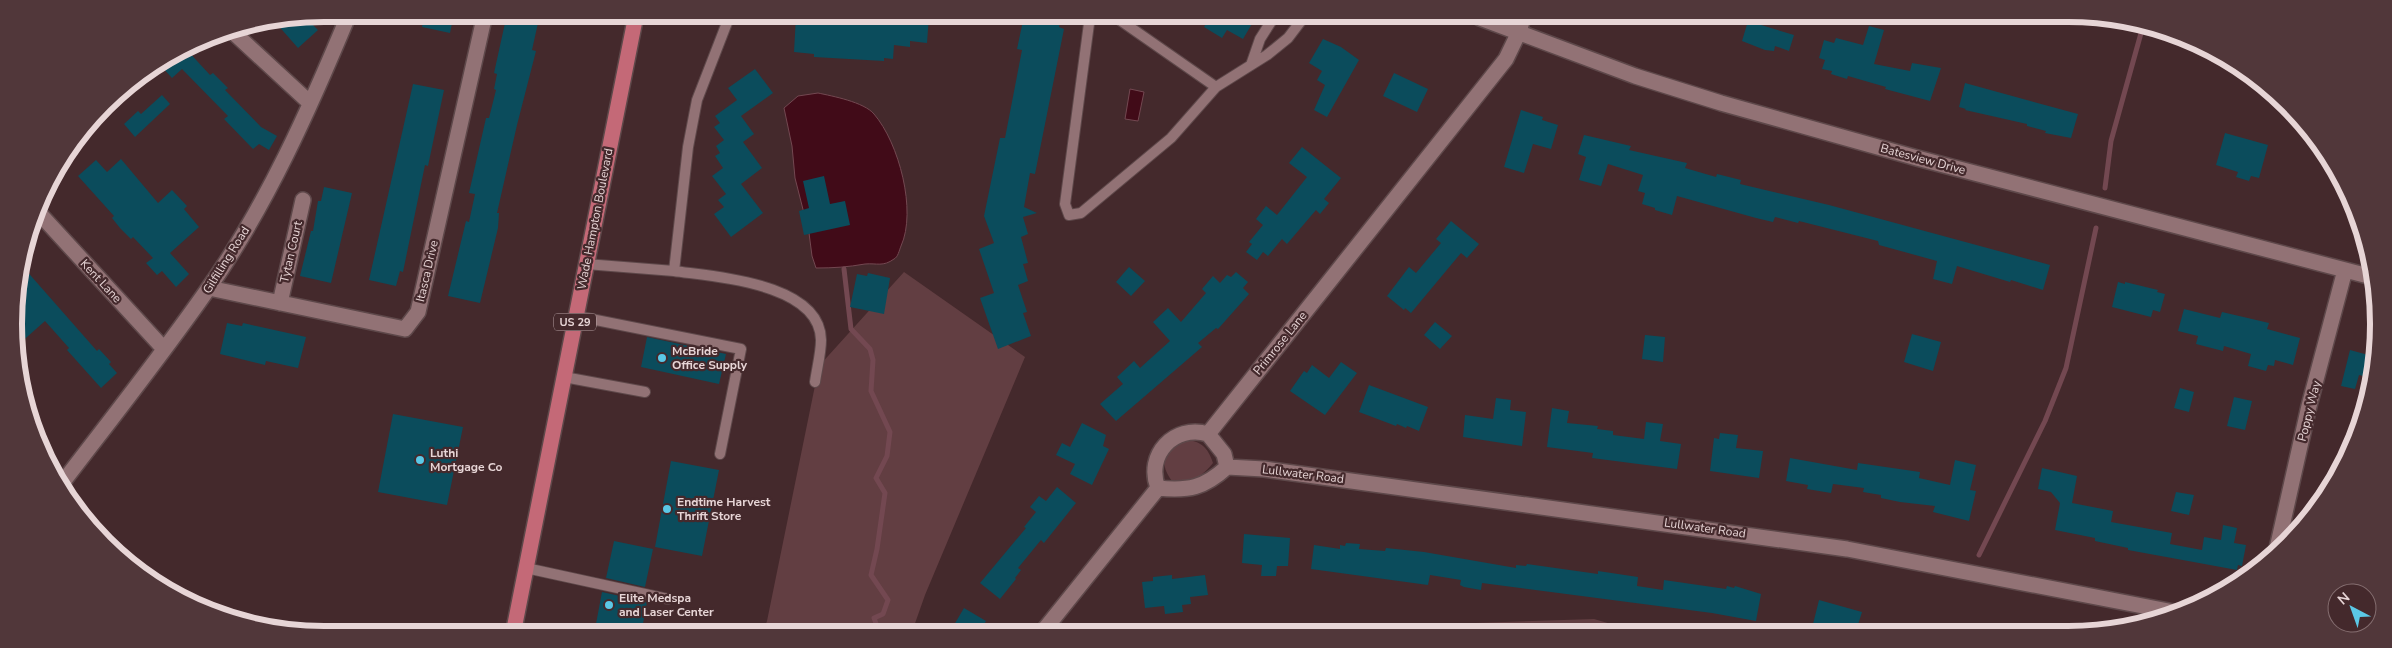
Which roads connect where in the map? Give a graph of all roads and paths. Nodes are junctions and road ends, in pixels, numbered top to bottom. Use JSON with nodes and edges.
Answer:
{"nodes":[{"id":1,"x":345,"y":22,"type":"edge"},
{"id":2,"x":483,"y":22,"type":"edge"},
{"id":3,"x":635,"y":22,"type":"edge"},
{"id":4,"x":727,"y":22,"type":"edge"},
{"id":5,"x":1089,"y":22,"type":"edge"},
{"id":6,"x":1123,"y":22,"type":"edge"},
{"id":7,"x":1271,"y":22,"type":"edge"},
{"id":8,"x":1300,"y":22,"type":"edge"},
{"id":9,"x":1503,"y":22,"type":"edge"},
{"id":10,"x":1521,"y":25,"type":"edge"},
{"id":11,"x":237,"y":36,"type":"edge"},
{"id":12,"x":1251,"y":65,"type":"junction"},
{"id":13,"x":1216,"y":87,"type":"junction"},
{"id":14,"x":310,"y":103,"type":"junction"},
{"id":15,"x":303,"y":200,"type":"dead end"},
{"id":16,"x":42,"y":217,"type":"edge"},
{"id":17,"x":586,"y":264,"type":"junction"},
{"id":18,"x":2345,"y":270,"type":"junction"},
{"id":19,"x":674,"y":271,"type":"junction"},
{"id":20,"x":2366,"y":275,"type":"edge"},
{"id":21,"x":209,"y":288,"type":"junction"},
{"id":22,"x":280,"y":303,"type":"junction"},
{"id":23,"x":576,"y":316,"type":"junction"},
{"id":24,"x":164,"y":349,"type":"junction"},
{"id":25,"x":564,"y":377,"type":"junction"},
{"id":26,"x":815,"y":382,"type":"dead end"},
{"id":27,"x":645,"y":392,"type":"dead end"},
{"id":28,"x":1208,"y":434,"type":"junction"},
{"id":29,"x":720,"y":454,"type":"dead end"},
{"id":30,"x":1227,"y":467,"type":"junction"},
{"id":31,"x":65,"y":479,"type":"edge"},
{"id":32,"x":1158,"y":488,"type":"junction"},
{"id":33,"x":2279,"y":539,"type":"edge"},
{"id":34,"x":526,"y":568,"type":"junction"},
{"id":35,"x":668,"y":599,"type":"dead end"},
{"id":36,"x":2162,"y":610,"type":"edge"},
{"id":37,"x":515,"y":626,"type":"edge"},
{"id":38,"x":1047,"y":626,"type":"edge"}],
"edges":[{"from":1,"to":14,"type":"street","name":"Gilfilling Road"},
{"from":2,"to":22,"type":"street","name":"Itasca Drive"},
{"from":3,"to":17,"type":"main road","name":"Wade Hampton Boulevard","number":"US 29"},
{"from":4,"to":19,"type":"lane"},
{"from":5,"to":13,"type":"lane"},
{"from":6,"to":13,"type":"lane"},
{"from":7,"to":12,"type":"lane"},
{"from":8,"to":12,"type":"lane"},
{"from":9,"to":10,"type":"street","name":"Batesview Drive"},
{"from":10,"to":18,"type":"street","name":"Batesview Drive"},
{"from":10,"to":28,"type":"street","name":"Primrose Lane"},
{"from":11,"to":14,"type":"street"},
{"from":12,"to":13,"type":"lane"},
{"from":14,"to":21,"type":"street","name":"Gilfilling Road"},
{"from":15,"to":22,"type":"street","name":"Tytan Court"},
{"from":16,"to":24,"type":"street","name":"Kent Lane"},
{"from":17,"to":19,"type":"lane"},
{"from":17,"to":23,"type":"main road","name":"Wade Hampton Boulevard","number":"US 29"},
{"from":18,"to":20,"type":"street","name":"Batesview Drive"},
{"from":18,"to":33,"type":"street","name":"Poppy Way"},
{"from":19,"to":26,"type":"lane"},
{"from":21,"to":22,"type":"street","name":"Itasca Drive"},
{"from":21,"to":24,"type":"street","name":"Gilfilling Road"},
{"from":23,"to":25,"type":"main road","name":"Wade Hampton Boulevard","number":"US 29"},
{"from":23,"to":29,"type":"lane"},
{"from":24,"to":31,"type":"street","name":"Gilfilling Road"},
{"from":25,"to":27,"type":"lane"},
{"from":25,"to":34,"type":"main road","name":"Wade Hampton Boulevard","number":"US 29"},
{"from":28,"to":30,"type":"street"},
{"from":28,"to":32,"type":"street"},
{"from":30,"to":32,"type":"street"},
{"from":30,"to":36,"type":"street","name":"Lullwater Road"},
{"from":32,"to":38,"type":"street"},
{"from":34,"to":35,"type":"lane"},
{"from":34,"to":37,"type":"main road","name":"Wade Hampton Boulevard","number":"US 29"}]}
